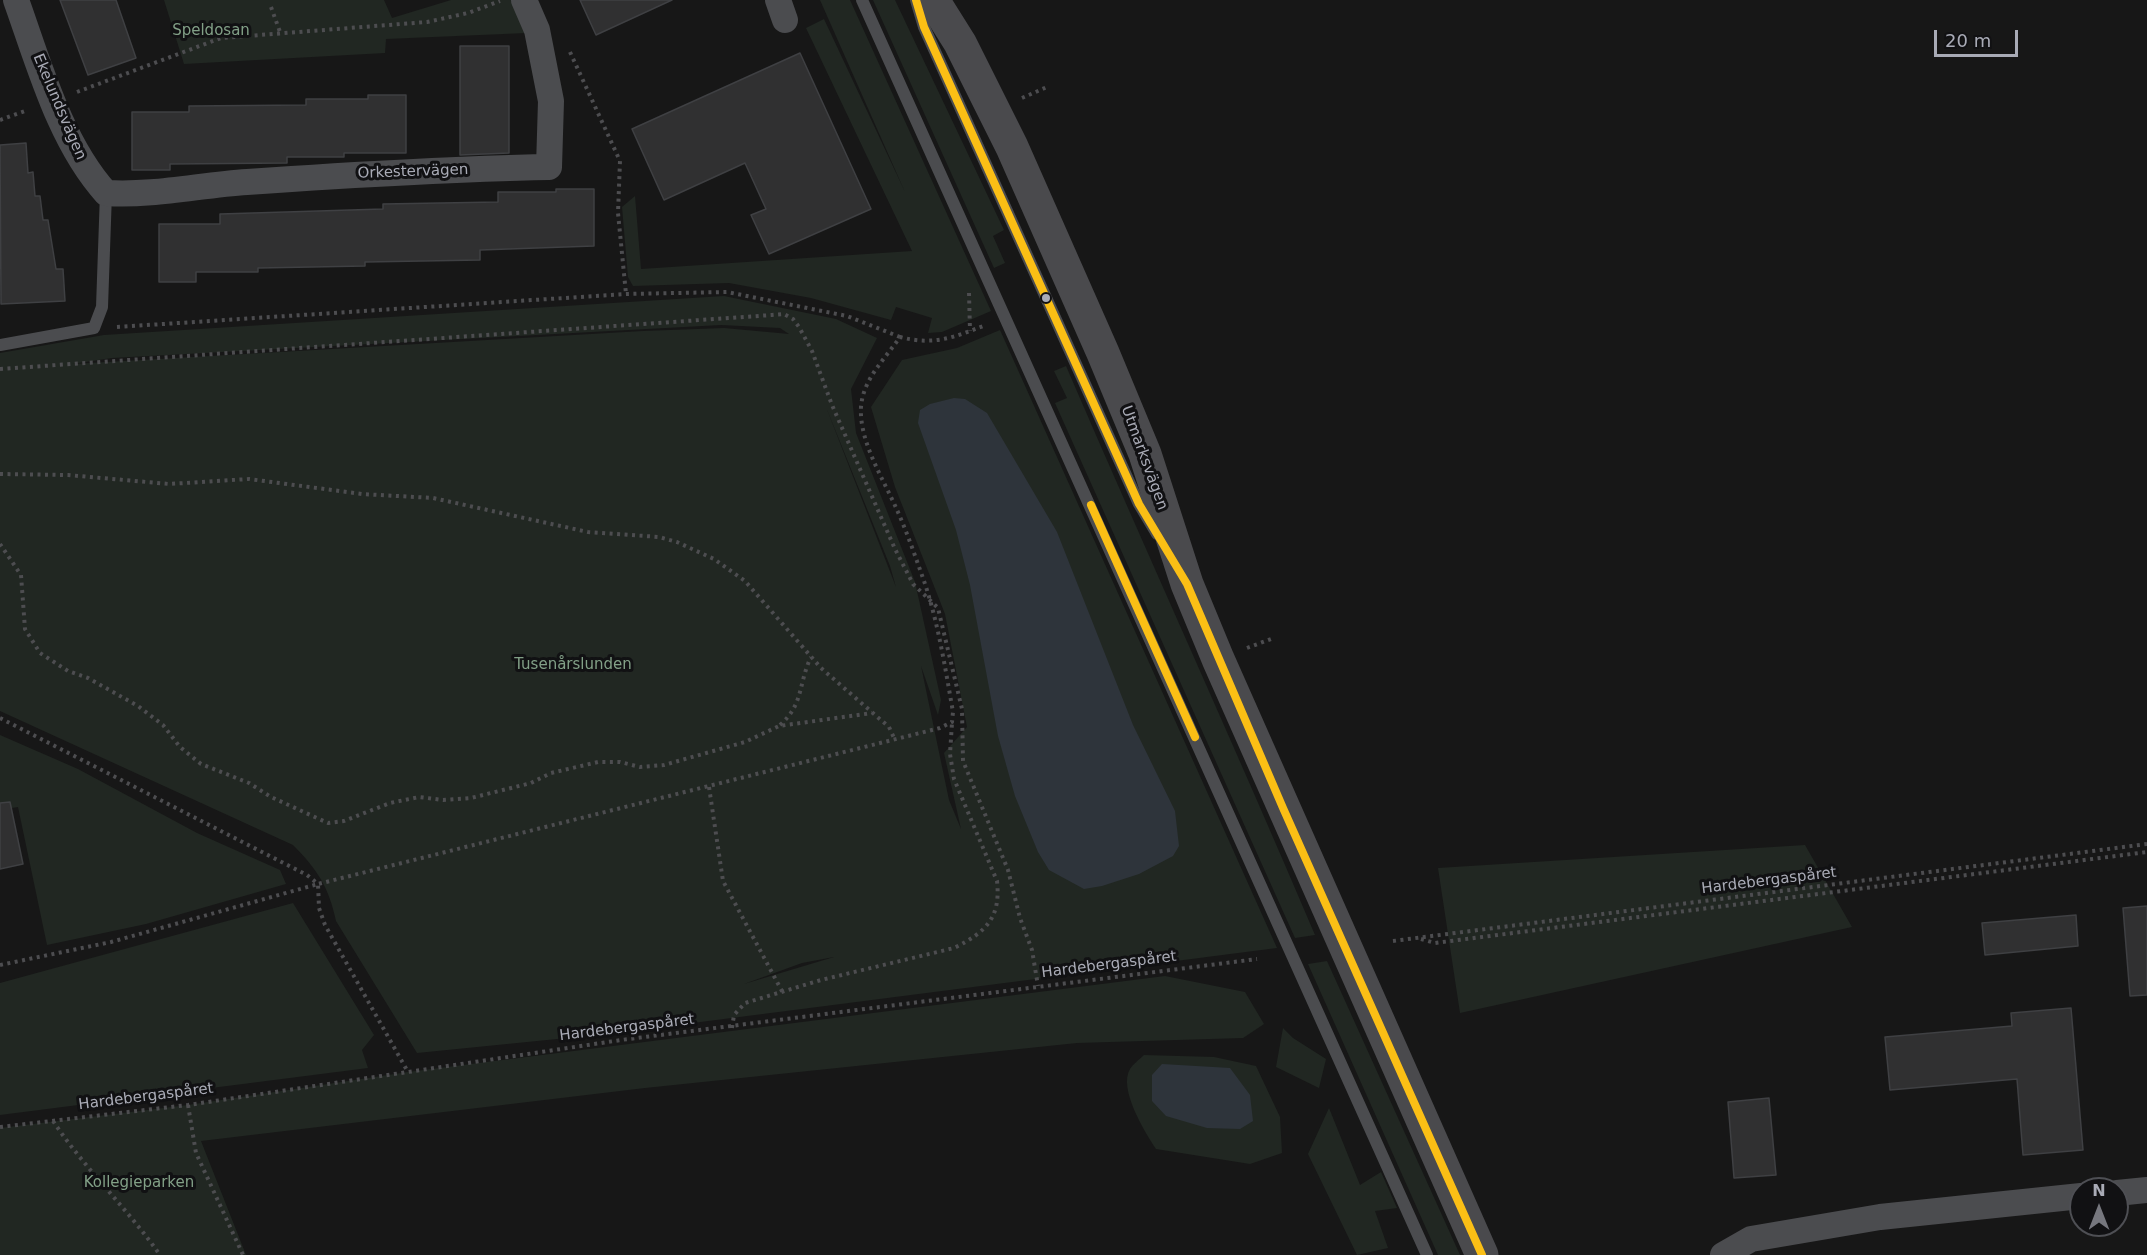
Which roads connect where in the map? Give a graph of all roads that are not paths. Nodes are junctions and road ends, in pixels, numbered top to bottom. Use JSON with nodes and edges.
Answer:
{"nodes":[{"id":1,"x":16,"y":0,"type":"edge"},
{"id":2,"x":524,"y":0,"type":"edge"},
{"id":3,"x":862,"y":0,"type":"edge"},
{"id":4,"x":916,"y":0,"type":"edge"},
{"id":5,"x":933,"y":0,"type":"edge"},
{"id":6,"x":106,"y":193,"type":"junction"},
{"id":7,"x":0,"y":345,"type":"edge"},
{"id":8,"x":1187,"y":584,"type":"junction"},
{"id":9,"x":2147,"y":1190,"type":"edge"},
{"id":10,"x":2129,"y":1192,"type":"edge"},
{"id":11,"x":2069,"y":1197,"type":"edge"},
{"id":12,"x":1427,"y":1255,"type":"edge"},
{"id":13,"x":1482,"y":1255,"type":"edge"},
{"id":14,"x":1724,"y":1255,"type":"edge"}],
"edges":[{"from":1,"to":6,"type":"street","name":"Ekelundsvägen"},
{"from":2,"to":6,"type":"street","name":"Orkestervägen"},
{"from":3,"to":12,"type":"lane"},
{"from":4,"to":8,"type":"lane"},
{"from":5,"to":8,"type":"main road","name":"Utmarksvägen"},
{"from":6,"to":7,"type":"lane"},
{"from":8,"to":13,"type":"main road","name":"Utmarksvägen"},
{"from":9,"to":10,"type":"street"},
{"from":11,"to":14,"type":"street"}]}
